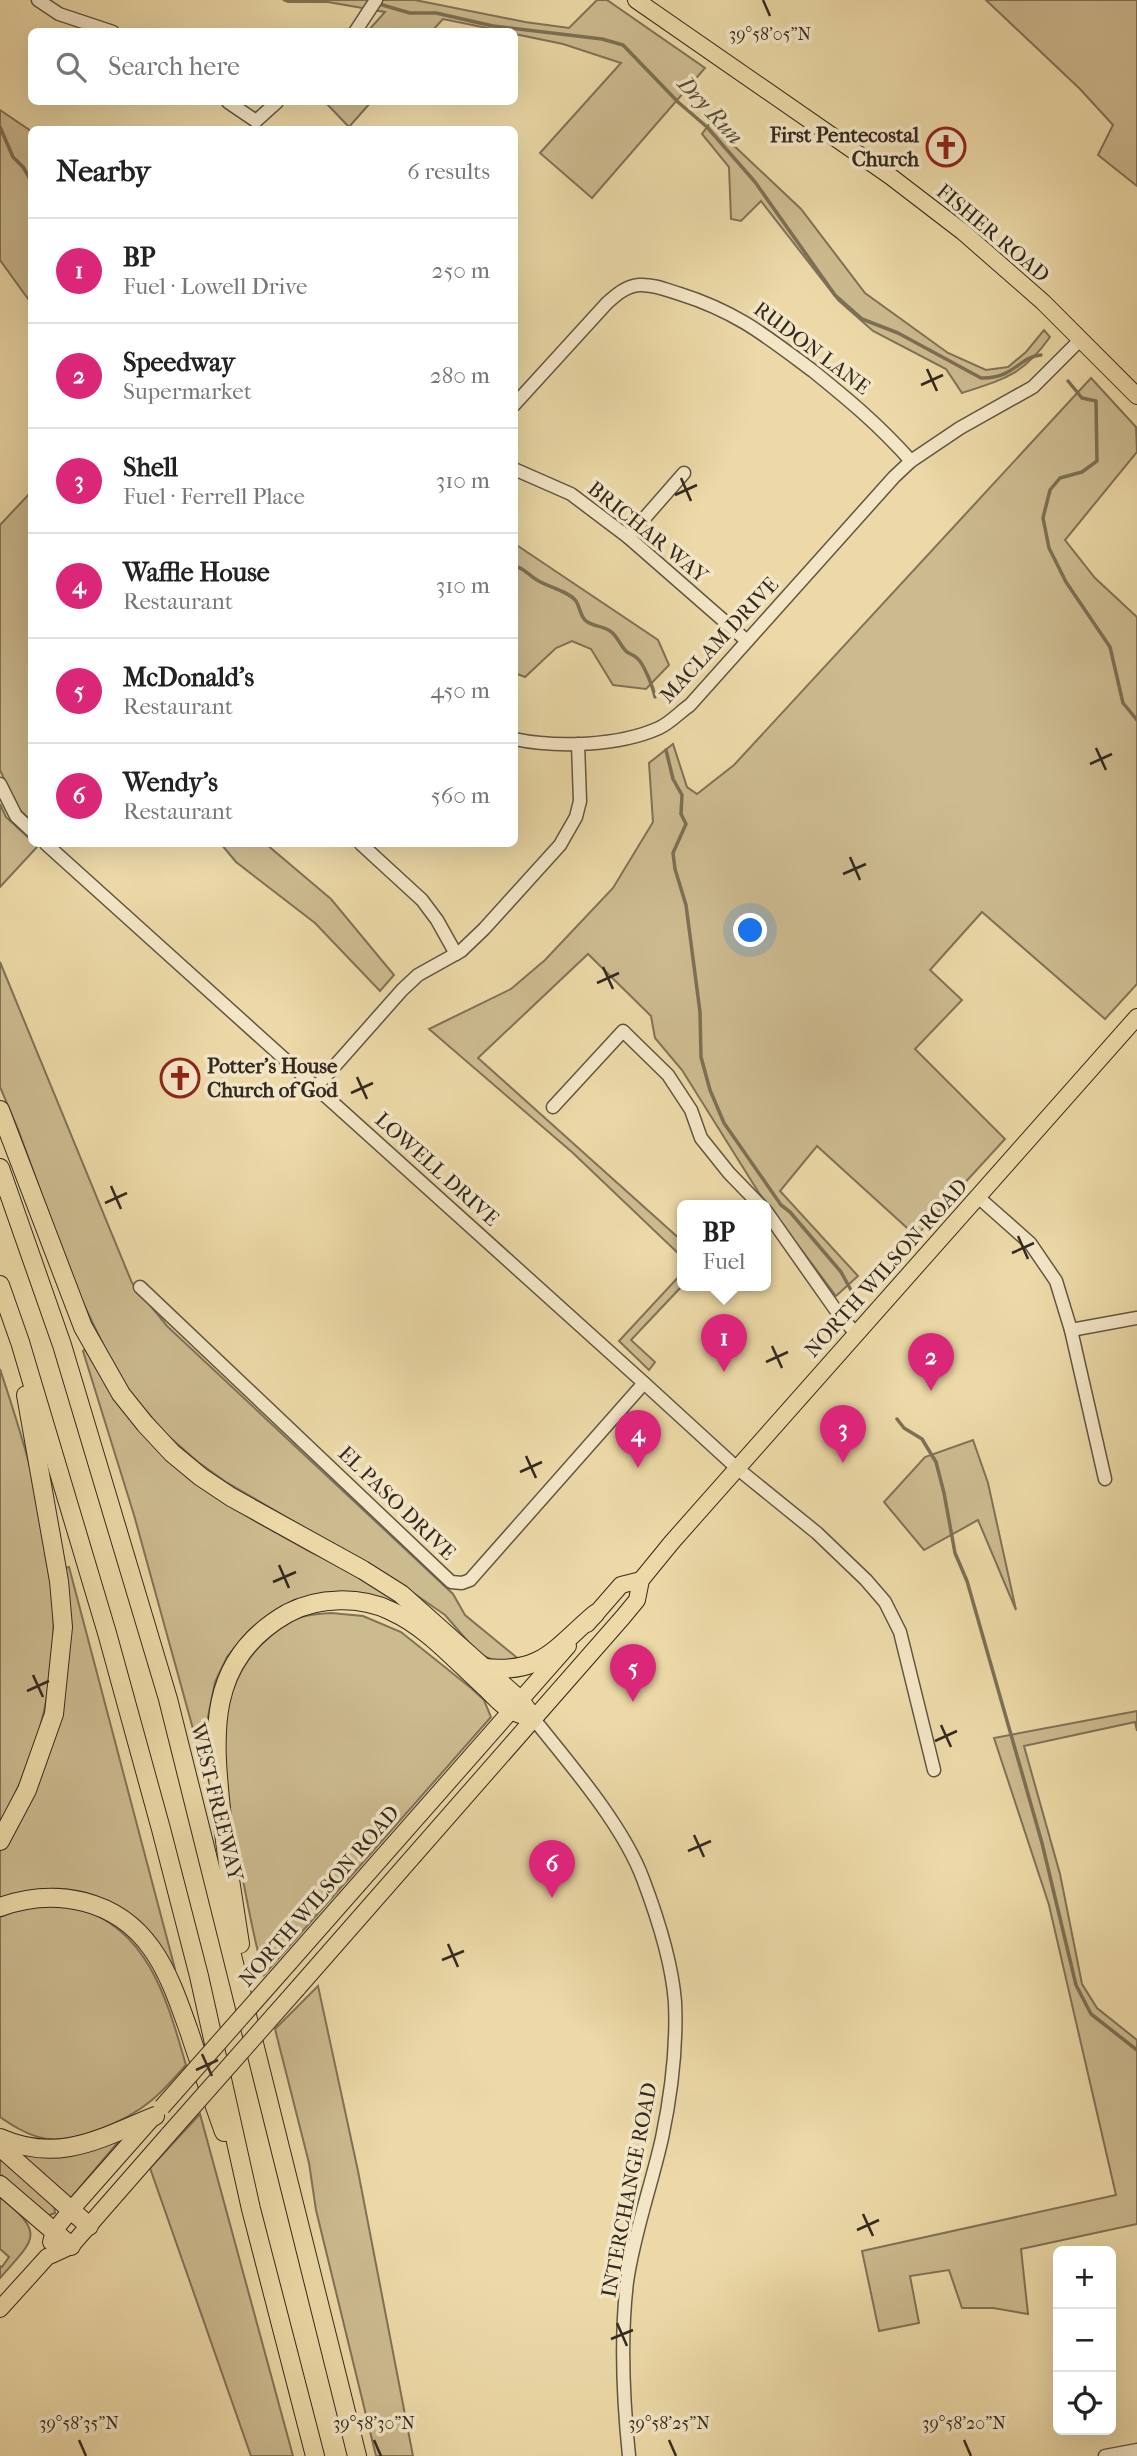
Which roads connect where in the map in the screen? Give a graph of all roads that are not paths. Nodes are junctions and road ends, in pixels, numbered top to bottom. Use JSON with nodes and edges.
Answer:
{"nodes":[{"id":1,"x":38,"y":0,"type":"edge"},
{"id":2,"x":636,"y":0,"type":"edge"},
{"id":3,"x":374,"y":4,"type":"edge"},
{"id":4,"x":101,"y":28,"type":"edge"},
{"id":5,"x":358,"y":28,"type":"edge"},
{"id":6,"x":232,"y":105,"type":"edge"},
{"id":7,"x":274,"y":105,"type":"edge"},
{"id":8,"x":255,"y":125,"type":"edge"},
{"id":9,"x":1081,"y":339,"type":"junction"},
{"id":10,"x":1137,"y":396,"type":"edge"},
{"id":11,"x":518,"y":401,"type":"edge"},
{"id":12,"x":911,"y":461,"type":"junction"},
{"id":13,"x":518,"y":471,"type":"edge"},
{"id":14,"x":684,"y":474,"type":"dead end"},
{"id":15,"x":628,"y":537,"type":"junction"},
{"id":16,"x":747,"y":641,"type":"junction"},
{"id":17,"x":518,"y":740,"type":"edge"},
{"id":18,"x":578,"y":744,"type":"junction"},
{"id":19,"x":0,"y":784,"type":"edge"},
{"id":20,"x":28,"y":827,"type":"edge"},
{"id":21,"x":49,"y":847,"type":"edge"},
{"id":22,"x":364,"y":847,"type":"edge"},
{"id":23,"x":456,"y":954,"type":"junction"},
{"id":24,"x":1137,"y":1017,"type":"edge"},
{"id":25,"x":317,"y":1086,"type":"junction"},
{"id":26,"x":553,"y":1107,"type":"dead end"},
{"id":27,"x":0,"y":1110,"type":"edge"},
{"id":28,"x":0,"y":1168,"type":"edge"},
{"id":29,"x":978,"y":1197,"type":"junction"},
{"id":30,"x":755,"y":1200,"type":"edge"},
{"id":31,"x":771,"y":1218,"type":"edge"},
{"id":32,"x":0,"y":1285,"type":"edge"},
{"id":33,"x":140,"y":1287,"type":"dead end"},
{"id":34,"x":1137,"y":1318,"type":"edge"},
{"id":35,"x":15,"y":1326,"type":"junction"},
{"id":36,"x":1071,"y":1330,"type":"junction"},
{"id":37,"x":856,"y":1334,"type":"junction"},
{"id":38,"x":645,"y":1382,"type":"junction"},
{"id":39,"x":738,"y":1469,"type":"junction"},
{"id":40,"x":1105,"y":1479,"type":"dead end"},
{"id":41,"x":641,"y":1580,"type":"junction"},
{"id":42,"x":595,"y":1614,"type":"junction"},
{"id":43,"x":484,"y":1668,"type":"junction"},
{"id":44,"x":516,"y":1705,"type":"junction"},
{"id":45,"x":533,"y":1718,"type":"junction"},
{"id":46,"x":934,"y":1770,"type":"dead end"},
{"id":47,"x":0,"y":1840,"type":"edge"},
{"id":48,"x":0,"y":1907,"type":"edge"},
{"id":49,"x":266,"y":2092,"type":"junction"},
{"id":50,"x":158,"y":2111,"type":"junction"},
{"id":51,"x":0,"y":2138,"type":"edge"},
{"id":52,"x":0,"y":2147,"type":"edge"},
{"id":53,"x":0,"y":2185,"type":"edge"},
{"id":54,"x":251,"y":2208,"type":"junction"},
{"id":55,"x":71,"y":2210,"type":"junction"},
{"id":56,"x":89,"y":2226,"type":"junction"},
{"id":57,"x":54,"y":2231,"type":"junction"},
{"id":58,"x":71,"y":2246,"type":"junction"},
{"id":59,"x":47,"y":2258,"type":"junction"},
{"id":60,"x":0,"y":2309,"type":"edge"},
{"id":61,"x":1137,"y":2450,"type":"edge"},
{"id":62,"x":315,"y":2456,"type":"edge"},
{"id":63,"x":357,"y":2456,"type":"edge"},
{"id":64,"x":629,"y":2456,"type":"edge"},
{"id":65,"x":1105,"y":2456,"type":"edge"}],
"edges":[{"from":1,"to":4,"type":"street"},
{"from":2,"to":9,"type":"main road","name":"FISHER ROAD"},
{"from":3,"to":5,"type":"street"},
{"from":6,"to":8,"type":"street"},
{"from":7,"to":8,"type":"street"},
{"from":9,"to":10,"type":"main road","name":"FISHER ROAD"},
{"from":9,"to":12,"type":"street","name":"MACLAM DRIVE"},
{"from":11,"to":12,"type":"street","name":"RUDON LANE"},
{"from":12,"to":16,"type":"street","name":"MACLAM DRIVE"},
{"from":13,"to":15,"type":"street","name":"BRICHAR WAY"},
{"from":14,"to":15,"type":"street"},
{"from":15,"to":16,"type":"street","name":"BRICHAR WAY"},
{"from":16,"to":18,"type":"street","name":"MACLAM DRIVE"},
{"from":17,"to":18,"type":"street","name":"MACLAM DRIVE"},
{"from":18,"to":23,"type":"street"},
{"from":19,"to":20,"type":"street"},
{"from":21,"to":25,"type":"street","name":"LOWELL DRIVE"},
{"from":22,"to":23,"type":"street"},
{"from":23,"to":25,"type":"street"},
{"from":24,"to":29,"type":"main road","name":"NORTH WILSON ROAD"},
{"from":25,"to":38,"type":"street","name":"LOWELL DRIVE"},
{"from":26,"to":30,"type":"street"},
{"from":27,"to":43,"type":"highway"},
{"from":28,"to":49,"type":"highway","name":"WEST FREEWAY"},
{"from":29,"to":36,"type":"street"},
{"from":29,"to":37,"type":"main road","name":"NORTH WILSON ROAD"},
{"from":31,"to":37,"type":"street"},
{"from":32,"to":35,"type":"highway"},
{"from":33,"to":38,"type":"street","name":"EL PASO DRIVE"},
{"from":34,"to":36,"type":"street"},
{"from":35,"to":47,"type":"highway"},
{"from":35,"to":54,"type":"highway"},
{"from":36,"to":40,"type":"street"},
{"from":37,"to":39,"type":"main road","name":"NORTH WILSON ROAD"},
{"from":38,"to":39,"type":"street","name":"LOWELL DRIVE"},
{"from":39,"to":41,"type":"main road","name":"NORTH WILSON ROAD"},
{"from":39,"to":46,"type":"street","name":"LOWELL DRIVE"},
{"from":41,"to":42,"type":"main road","name":"NORTH WILSON ROAD"},
{"from":41,"to":45,"type":"main road","name":"NORTH WILSON ROAD"},
{"from":42,"to":43,"type":"highway"},
{"from":42,"to":44,"type":"main road","name":"NORTH WILSON ROAD"},
{"from":43,"to":44,"type":"highway"},
{"from":44,"to":45,"type":"highway"},
{"from":44,"to":49,"type":"highway"},
{"from":44,"to":50,"type":"main road","name":"NORTH WILSON ROAD","bridge":true},
{"from":45,"to":56,"type":"main road","name":"NORTH WILSON ROAD","bridge":true},
{"from":45,"to":64,"type":"street","name":"INTERCHANGE ROAD"},
{"from":48,"to":54,"type":"highway"},
{"from":49,"to":63,"type":"highway","name":"WEST FREEWAY"},
{"from":50,"to":51,"type":"highway"},
{"from":50,"to":55,"type":"main road","name":"NORTH WILSON ROAD"},
{"from":52,"to":55,"type":"highway"},
{"from":53,"to":57,"type":"highway"},
{"from":54,"to":62,"type":"highway"},
{"from":55,"to":56,"type":"highway"},
{"from":55,"to":57,"type":"main road","name":"NORTH WILSON ROAD"},
{"from":56,"to":58,"type":"main road","name":"NORTH WILSON ROAD"},
{"from":57,"to":58,"type":"highway"},
{"from":57,"to":59,"type":"main road","name":"NORTH WILSON ROAD"},
{"from":58,"to":59,"type":"main road","name":"NORTH WILSON ROAD"},
{"from":59,"to":60,"type":"main road","name":"NORTH WILSON ROAD"},
{"from":61,"to":65,"type":"street"}]}
